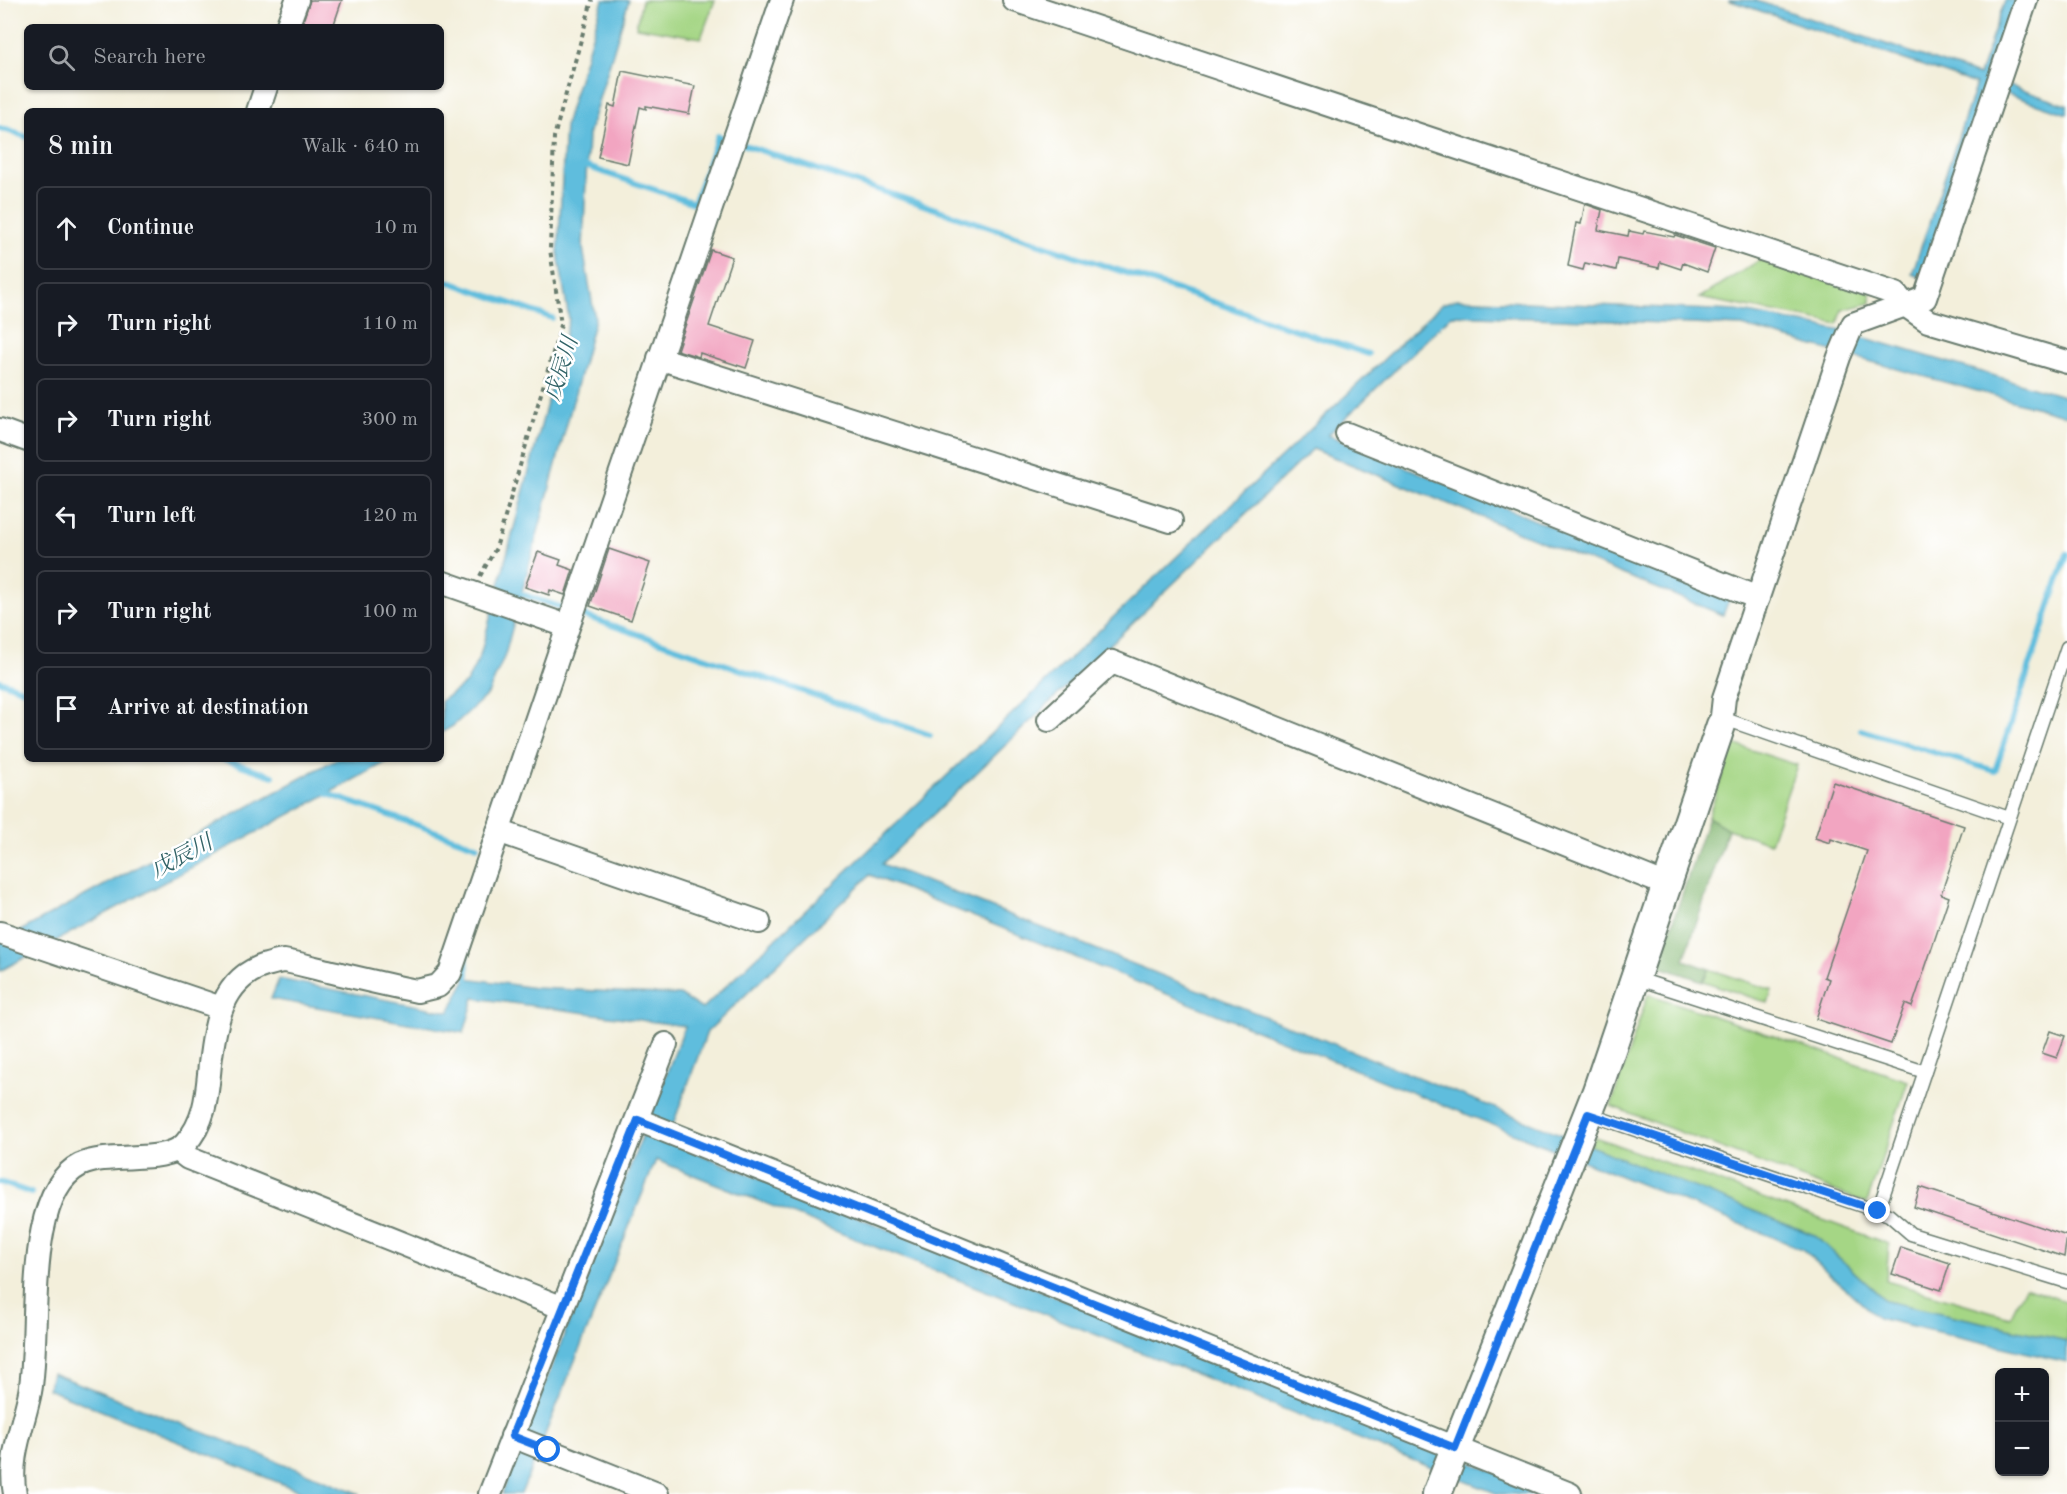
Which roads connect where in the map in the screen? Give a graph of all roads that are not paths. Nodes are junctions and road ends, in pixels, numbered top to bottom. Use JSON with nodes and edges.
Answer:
{"nodes":[{"id":1,"x":297,"y":0,"type":"edge"},
{"id":2,"x":782,"y":0,"type":"edge"},
{"id":3,"x":1014,"y":0,"type":"edge"},
{"id":4,"x":2026,"y":0,"type":"edge"},
{"id":5,"x":288,"y":24,"type":"edge"},
{"id":6,"x":265,"y":90,"type":"edge"},
{"id":7,"x":259,"y":108,"type":"edge"},
{"id":8,"x":1905,"y":305,"type":"junction"},
{"id":9,"x":659,"y":358,"type":"junction"},
{"id":10,"x":2067,"y":362,"type":"edge"},
{"id":11,"x":0,"y":430,"type":"edge"},
{"id":12,"x":1347,"y":434,"type":"dead end"},
{"id":13,"x":24,"y":439,"type":"edge"},
{"id":14,"x":1171,"y":521,"type":"dead end"},
{"id":15,"x":444,"y":583,"type":"edge"},
{"id":16,"x":1758,"y":598,"type":"junction"},
{"id":17,"x":571,"y":616,"type":"junction"},
{"id":18,"x":2067,"y":647,"type":"edge"},
{"id":19,"x":2064,"y":669,"type":"edge"},
{"id":20,"x":1049,"y":720,"type":"dead end"},
{"id":21,"x":1721,"y":721,"type":"junction"},
{"id":22,"x":2009,"y":819,"type":"junction"},
{"id":23,"x":498,"y":831,"type":"junction"},
{"id":24,"x":1667,"y":885,"type":"junction"},
{"id":25,"x":759,"y":922,"type":"dead end"},
{"id":26,"x":4,"y":934,"type":"edge"},
{"id":27,"x":1635,"y":978,"type":"junction"},
{"id":28,"x":220,"y":1008,"type":"junction"},
{"id":29,"x":666,"y":1044,"type":"dead end"},
{"id":30,"x":1924,"y":1072,"type":"junction"},
{"id":31,"x":638,"y":1120,"type":"junction"},
{"id":32,"x":1579,"y":1138,"type":"junction"},
{"id":33,"x":179,"y":1151,"type":"junction"},
{"id":34,"x":1878,"y":1211,"type":"junction"},
{"id":35,"x":2067,"y":1282,"type":"edge"},
{"id":36,"x":563,"y":1308,"type":"junction"},
{"id":37,"x":512,"y":1436,"type":"junction"},
{"id":38,"x":8,"y":1438,"type":"edge"},
{"id":39,"x":1455,"y":1448,"type":"junction"},
{"id":40,"x":1440,"y":1485,"type":"edge"},
{"id":41,"x":15,"y":1494,"type":"edge"},
{"id":42,"x":490,"y":1494,"type":"edge"},
{"id":43,"x":657,"y":1494,"type":"edge"},
{"id":44,"x":1569,"y":1494,"type":"edge"}],
"edges":[{"from":1,"to":5,"type":"street"},
{"from":2,"to":9,"type":"street"},
{"from":3,"to":8,"type":"street"},
{"from":4,"to":8,"type":"street"},
{"from":6,"to":7,"type":"street"},
{"from":8,"to":10,"type":"street"},
{"from":8,"to":16,"type":"street"},
{"from":9,"to":14,"type":"street"},
{"from":9,"to":17,"type":"street"},
{"from":11,"to":13,"type":"street"},
{"from":12,"to":16,"type":"street"},
{"from":15,"to":17,"type":"street"},
{"from":16,"to":21,"type":"street"},
{"from":17,"to":23,"type":"street"},
{"from":18,"to":19,"type":"lane"},
{"from":19,"to":22,"type":"lane"},
{"from":20,"to":24,"type":"street"},
{"from":21,"to":22,"type":"lane"},
{"from":21,"to":24,"type":"street"},
{"from":22,"to":30,"type":"lane"},
{"from":23,"to":25,"type":"street"},
{"from":23,"to":28,"type":"street"},
{"from":24,"to":27,"type":"street"},
{"from":26,"to":28,"type":"street"},
{"from":27,"to":30,"type":"lane"},
{"from":27,"to":32,"type":"street"},
{"from":28,"to":33,"type":"street"},
{"from":29,"to":31,"type":"street"},
{"from":30,"to":34,"type":"lane"},
{"from":31,"to":36,"type":"street"},
{"from":31,"to":39,"type":"street"},
{"from":32,"to":34,"type":"lane"},
{"from":32,"to":39,"type":"street"},
{"from":33,"to":36,"type":"street"},
{"from":33,"to":38,"type":"street"},
{"from":34,"to":35,"type":"lane"},
{"from":36,"to":37,"type":"street"},
{"from":37,"to":42,"type":"street"},
{"from":37,"to":43,"type":"street"},
{"from":38,"to":41,"type":"street"},
{"from":39,"to":40,"type":"street"},
{"from":39,"to":44,"type":"street"}]}
